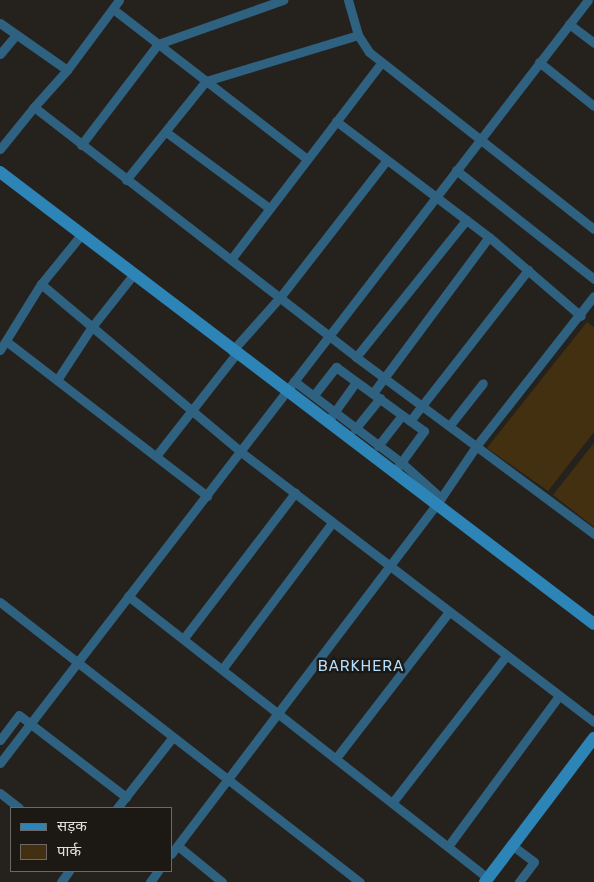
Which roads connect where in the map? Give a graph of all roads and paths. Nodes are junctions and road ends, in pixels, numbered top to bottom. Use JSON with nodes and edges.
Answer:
{"nodes":[{"id":1,"x":119,"y":0,"type":"edge"},
{"id":2,"x":283,"y":0,"type":"edge"},
{"id":3,"x":348,"y":0,"type":"edge"},
{"id":4,"x":588,"y":0,"type":"edge"},
{"id":5,"x":113,"y":9,"type":"junction"},
{"id":6,"x":0,"y":23,"type":"edge"},
{"id":7,"x":570,"y":24,"type":"junction"},
{"id":8,"x":16,"y":35,"type":"junction"},
{"id":9,"x":358,"y":35,"type":"junction"},
{"id":10,"x":594,"y":43,"type":"edge"},
{"id":11,"x":158,"y":44,"type":"junction"},
{"id":12,"x":0,"y":54,"type":"edge"},
{"id":13,"x":539,"y":62,"type":"junction"},
{"id":14,"x":381,"y":63,"type":"junction"},
{"id":15,"x":67,"y":70,"type":"junction"},
{"id":16,"x":206,"y":81,"type":"junction"},
{"id":17,"x":594,"y":106,"type":"edge"},
{"id":18,"x":34,"y":107,"type":"junction"},
{"id":19,"x":336,"y":121,"type":"junction"},
{"id":20,"x":166,"y":132,"type":"junction"},
{"id":21,"x":480,"y":140,"type":"junction"},
{"id":22,"x":81,"y":145,"type":"junction"},
{"id":23,"x":0,"y":150,"type":"edge"},
{"id":24,"x":306,"y":158,"type":"junction"},
{"id":25,"x":387,"y":160,"type":"junction"},
{"id":26,"x":456,"y":170,"type":"junction"},
{"id":27,"x":0,"y":172,"type":"edge"},
{"id":28,"x":126,"y":180,"type":"junction"},
{"id":29,"x":435,"y":196,"type":"junction"},
{"id":30,"x":268,"y":208,"type":"junction"},
{"id":31,"x":466,"y":220,"type":"junction"},
{"id":32,"x":594,"y":228,"type":"edge"},
{"id":33,"x":81,"y":235,"type":"junction"},
{"id":34,"x":488,"y":237,"type":"junction"},
{"id":35,"x":232,"y":258,"type":"junction"},
{"id":36,"x":528,"y":270,"type":"junction"},
{"id":37,"x":133,"y":275,"type":"junction"},
{"id":38,"x":594,"y":279,"type":"edge"},
{"id":39,"x":41,"y":284,"type":"junction"},
{"id":40,"x":281,"y":296,"type":"junction"},
{"id":41,"x":594,"y":296,"type":"edge"},
{"id":42,"x":580,"y":316,"type":"junction"},
{"id":43,"x":91,"y":328,"type":"junction"},
{"id":44,"x":328,"y":335,"type":"junction"},
{"id":45,"x":6,"y":341,"type":"junction"},
{"id":46,"x":0,"y":350,"type":"edge"},
{"id":47,"x":234,"y":353,"type":"junction"},
{"id":48,"x":356,"y":357,"type":"junction"},
{"id":49,"x":385,"y":376,"type":"junction"},
{"id":50,"x":57,"y":380,"type":"junction"},
{"id":51,"x":294,"y":381,"type":"junction"},
{"id":52,"x":356,"y":382,"type":"junction"},
{"id":53,"x":482,"y":383,"type":"dead end"},
{"id":54,"x":285,"y":392,"type":"junction"},
{"id":55,"x":314,"y":395,"type":"junction"},
{"id":56,"x":376,"y":396,"type":"junction"},
{"id":57,"x":423,"y":404,"type":"junction"},
{"id":58,"x":191,"y":411,"type":"junction"},
{"id":59,"x":402,"y":415,"type":"junction"},
{"id":60,"x":330,"y":418,"type":"junction"},
{"id":61,"x":410,"y":421,"type":"junction"},
{"id":62,"x":450,"y":425,"type":"junction"},
{"id":63,"x":355,"y":429,"type":"junction"},
{"id":64,"x":477,"y":445,"type":"junction"},
{"id":65,"x":378,"y":446,"type":"junction"},
{"id":66,"x":241,"y":452,"type":"junction"},
{"id":67,"x":156,"y":456,"type":"junction"},
{"id":68,"x":398,"y":467,"type":"junction"},
{"id":69,"x":295,"y":493,"type":"junction"},
{"id":70,"x":207,"y":496,"type":"junction"},
{"id":71,"x":439,"y":501,"type":"junction"},
{"id":72,"x":332,"y":523,"type":"junction"},
{"id":73,"x":594,"y":534,"type":"edge"},
{"id":74,"x":389,"y":565,"type":"junction"},
{"id":75,"x":128,"y":596,"type":"junction"},
{"id":76,"x":0,"y":602,"type":"edge"},
{"id":77,"x":449,"y":612,"type":"junction"},
{"id":78,"x":594,"y":624,"type":"edge"},
{"id":79,"x":184,"y":638,"type":"junction"},
{"id":80,"x":506,"y":656,"type":"junction"},
{"id":81,"x":77,"y":660,"type":"junction"},
{"id":82,"x":223,"y":668,"type":"junction"},
{"id":83,"x":559,"y":696,"type":"junction"},
{"id":84,"x":279,"y":713,"type":"junction"},
{"id":85,"x":594,"y":722,"type":"edge"},
{"id":86,"x":30,"y":723,"type":"junction"},
{"id":87,"x":172,"y":738,"type":"junction"},
{"id":88,"x":594,"y":738,"type":"edge"},
{"id":89,"x":0,"y":740,"type":"edge"},
{"id":90,"x":336,"y":758,"type":"junction"},
{"id":91,"x":0,"y":763,"type":"edge"},
{"id":92,"x":228,"y":780,"type":"junction"},
{"id":93,"x":0,"y":793,"type":"edge"},
{"id":94,"x":126,"y":797,"type":"junction"},
{"id":95,"x":392,"y":803,"type":"junction"},
{"id":96,"x":18,"y":807,"type":"edge"},
{"id":97,"x":118,"y":807,"type":"edge"},
{"id":98,"x":449,"y":845,"type":"junction"},
{"id":99,"x":178,"y":846,"type":"junction"},
{"id":100,"x":513,"y":846,"type":"junction"},
{"id":101,"x":172,"y":853,"type":"edge"},
{"id":102,"x":486,"y":880,"type":"edge"},
{"id":103,"x":222,"y":882,"type":"edge"},
{"id":104,"x":360,"y":882,"type":"edge"},
{"id":105,"x":519,"y":882,"type":"edge"}],
"edges":[{"from":1,"to":5,"type":"street"},
{"from":2,"to":11,"type":"street"},
{"from":3,"to":9,"type":"street"},
{"from":4,"to":7,"type":"street"},
{"from":5,"to":11,"type":"street"},
{"from":5,"to":15,"type":"street"},
{"from":6,"to":8,"type":"street"},
{"from":7,"to":10,"type":"street"},
{"from":7,"to":13,"type":"street"},
{"from":8,"to":12,"type":"street"},
{"from":8,"to":15,"type":"street"},
{"from":9,"to":14,"type":"street"},
{"from":9,"to":16,"type":"street"},
{"from":11,"to":16,"type":"street"},
{"from":11,"to":22,"type":"street"},
{"from":13,"to":17,"type":"street"},
{"from":13,"to":21,"type":"street"},
{"from":14,"to":19,"type":"street"},
{"from":14,"to":21,"type":"street"},
{"from":15,"to":18,"type":"street"},
{"from":16,"to":20,"type":"street"},
{"from":16,"to":24,"type":"street"},
{"from":18,"to":22,"type":"street"},
{"from":18,"to":23,"type":"street"},
{"from":19,"to":24,"type":"street"},
{"from":19,"to":25,"type":"street"},
{"from":20,"to":28,"type":"street"},
{"from":20,"to":30,"type":"street"},
{"from":21,"to":26,"type":"street"},
{"from":21,"to":32,"type":"street"},
{"from":22,"to":28,"type":"street"},
{"from":24,"to":30,"type":"street"},
{"from":25,"to":29,"type":"street"},
{"from":25,"to":40,"type":"street"},
{"from":26,"to":29,"type":"street"},
{"from":26,"to":38,"type":"street"},
{"from":27,"to":33,"type":"main road"},
{"from":28,"to":35,"type":"street"},
{"from":29,"to":31,"type":"street"},
{"from":29,"to":44,"type":"street"},
{"from":30,"to":35,"type":"street"},
{"from":31,"to":34,"type":"street"},
{"from":31,"to":48,"type":"street"},
{"from":33,"to":37,"type":"main road"},
{"from":33,"to":39,"type":"street"},
{"from":34,"to":36,"type":"street"},
{"from":34,"to":49,"type":"street"},
{"from":35,"to":40,"type":"street"},
{"from":36,"to":42,"type":"street"},
{"from":36,"to":57,"type":"street"},
{"from":37,"to":43,"type":"street"},
{"from":37,"to":47,"type":"main road"},
{"from":39,"to":43,"type":"street"},
{"from":39,"to":45,"type":"street"},
{"from":40,"to":44,"type":"street"},
{"from":40,"to":47,"type":"street"},
{"from":41,"to":42,"type":"street"},
{"from":42,"to":64,"type":"street"},
{"from":43,"to":50,"type":"street"},
{"from":43,"to":58,"type":"street"},
{"from":44,"to":48,"type":"street"},
{"from":44,"to":51,"type":"street"},
{"from":45,"to":46,"type":"street"},
{"from":45,"to":50,"type":"street"},
{"from":47,"to":54,"type":"main road"},
{"from":47,"to":58,"type":"street"},
{"from":48,"to":49,"type":"street"},
{"from":49,"to":56,"type":"street"},
{"from":49,"to":57,"type":"street"},
{"from":50,"to":67,"type":"street"},
{"from":51,"to":54,"type":"street"},
{"from":51,"to":55,"type":"street"},
{"from":52,"to":55,"type":"street"},
{"from":52,"to":56,"type":"street"},
{"from":52,"to":60,"type":"street"},
{"from":53,"to":62,"type":"street"},
{"from":54,"to":60,"type":"main road"},
{"from":54,"to":66,"type":"street"},
{"from":55,"to":60,"type":"street"},
{"from":56,"to":59,"type":"street"},
{"from":56,"to":63,"type":"street"},
{"from":57,"to":61,"type":"street"},
{"from":57,"to":62,"type":"street"},
{"from":58,"to":66,"type":"street"},
{"from":58,"to":67,"type":"street"},
{"from":59,"to":61,"type":"street"},
{"from":59,"to":65,"type":"street"},
{"from":60,"to":63,"type":"street"},
{"from":60,"to":68,"type":"main road"},
{"from":61,"to":68,"type":"street"},
{"from":62,"to":64,"type":"street"},
{"from":63,"to":65,"type":"street"},
{"from":64,"to":71,"type":"street"},
{"from":64,"to":73,"type":"street"},
{"from":65,"to":68,"type":"street"},
{"from":66,"to":69,"type":"street"},
{"from":66,"to":70,"type":"street"},
{"from":67,"to":70,"type":"street"},
{"from":68,"to":71,"type":"main road"},
{"from":69,"to":72,"type":"street"},
{"from":69,"to":79,"type":"street"},
{"from":70,"to":75,"type":"street"},
{"from":71,"to":74,"type":"street"},
{"from":71,"to":78,"type":"main road"},
{"from":72,"to":74,"type":"street"},
{"from":72,"to":82,"type":"street"},
{"from":74,"to":77,"type":"street"},
{"from":74,"to":84,"type":"street"},
{"from":75,"to":79,"type":"street"},
{"from":75,"to":81,"type":"street"},
{"from":76,"to":81,"type":"street"},
{"from":77,"to":80,"type":"street"},
{"from":77,"to":90,"type":"street"},
{"from":79,"to":82,"type":"street"},
{"from":80,"to":83,"type":"street"},
{"from":80,"to":95,"type":"street"},
{"from":81,"to":86,"type":"street"},
{"from":81,"to":87,"type":"street"},
{"from":82,"to":84,"type":"street"},
{"from":83,"to":85,"type":"street"},
{"from":83,"to":98,"type":"street"},
{"from":84,"to":90,"type":"street"},
{"from":84,"to":92,"type":"street"},
{"from":86,"to":89,"type":"street"},
{"from":86,"to":91,"type":"street"},
{"from":86,"to":94,"type":"street"},
{"from":87,"to":92,"type":"street"},
{"from":87,"to":94,"type":"street"},
{"from":88,"to":100,"type":"main road"},
{"from":90,"to":95,"type":"street"},
{"from":92,"to":99,"type":"street"},
{"from":92,"to":104,"type":"street"},
{"from":93,"to":96,"type":"street"},
{"from":94,"to":97,"type":"street"},
{"from":95,"to":98,"type":"street"},
{"from":98,"to":102,"type":"street"},
{"from":99,"to":101,"type":"street"},
{"from":99,"to":103,"type":"street"},
{"from":100,"to":102,"type":"main road"},
{"from":100,"to":105,"type":"street"}]}
